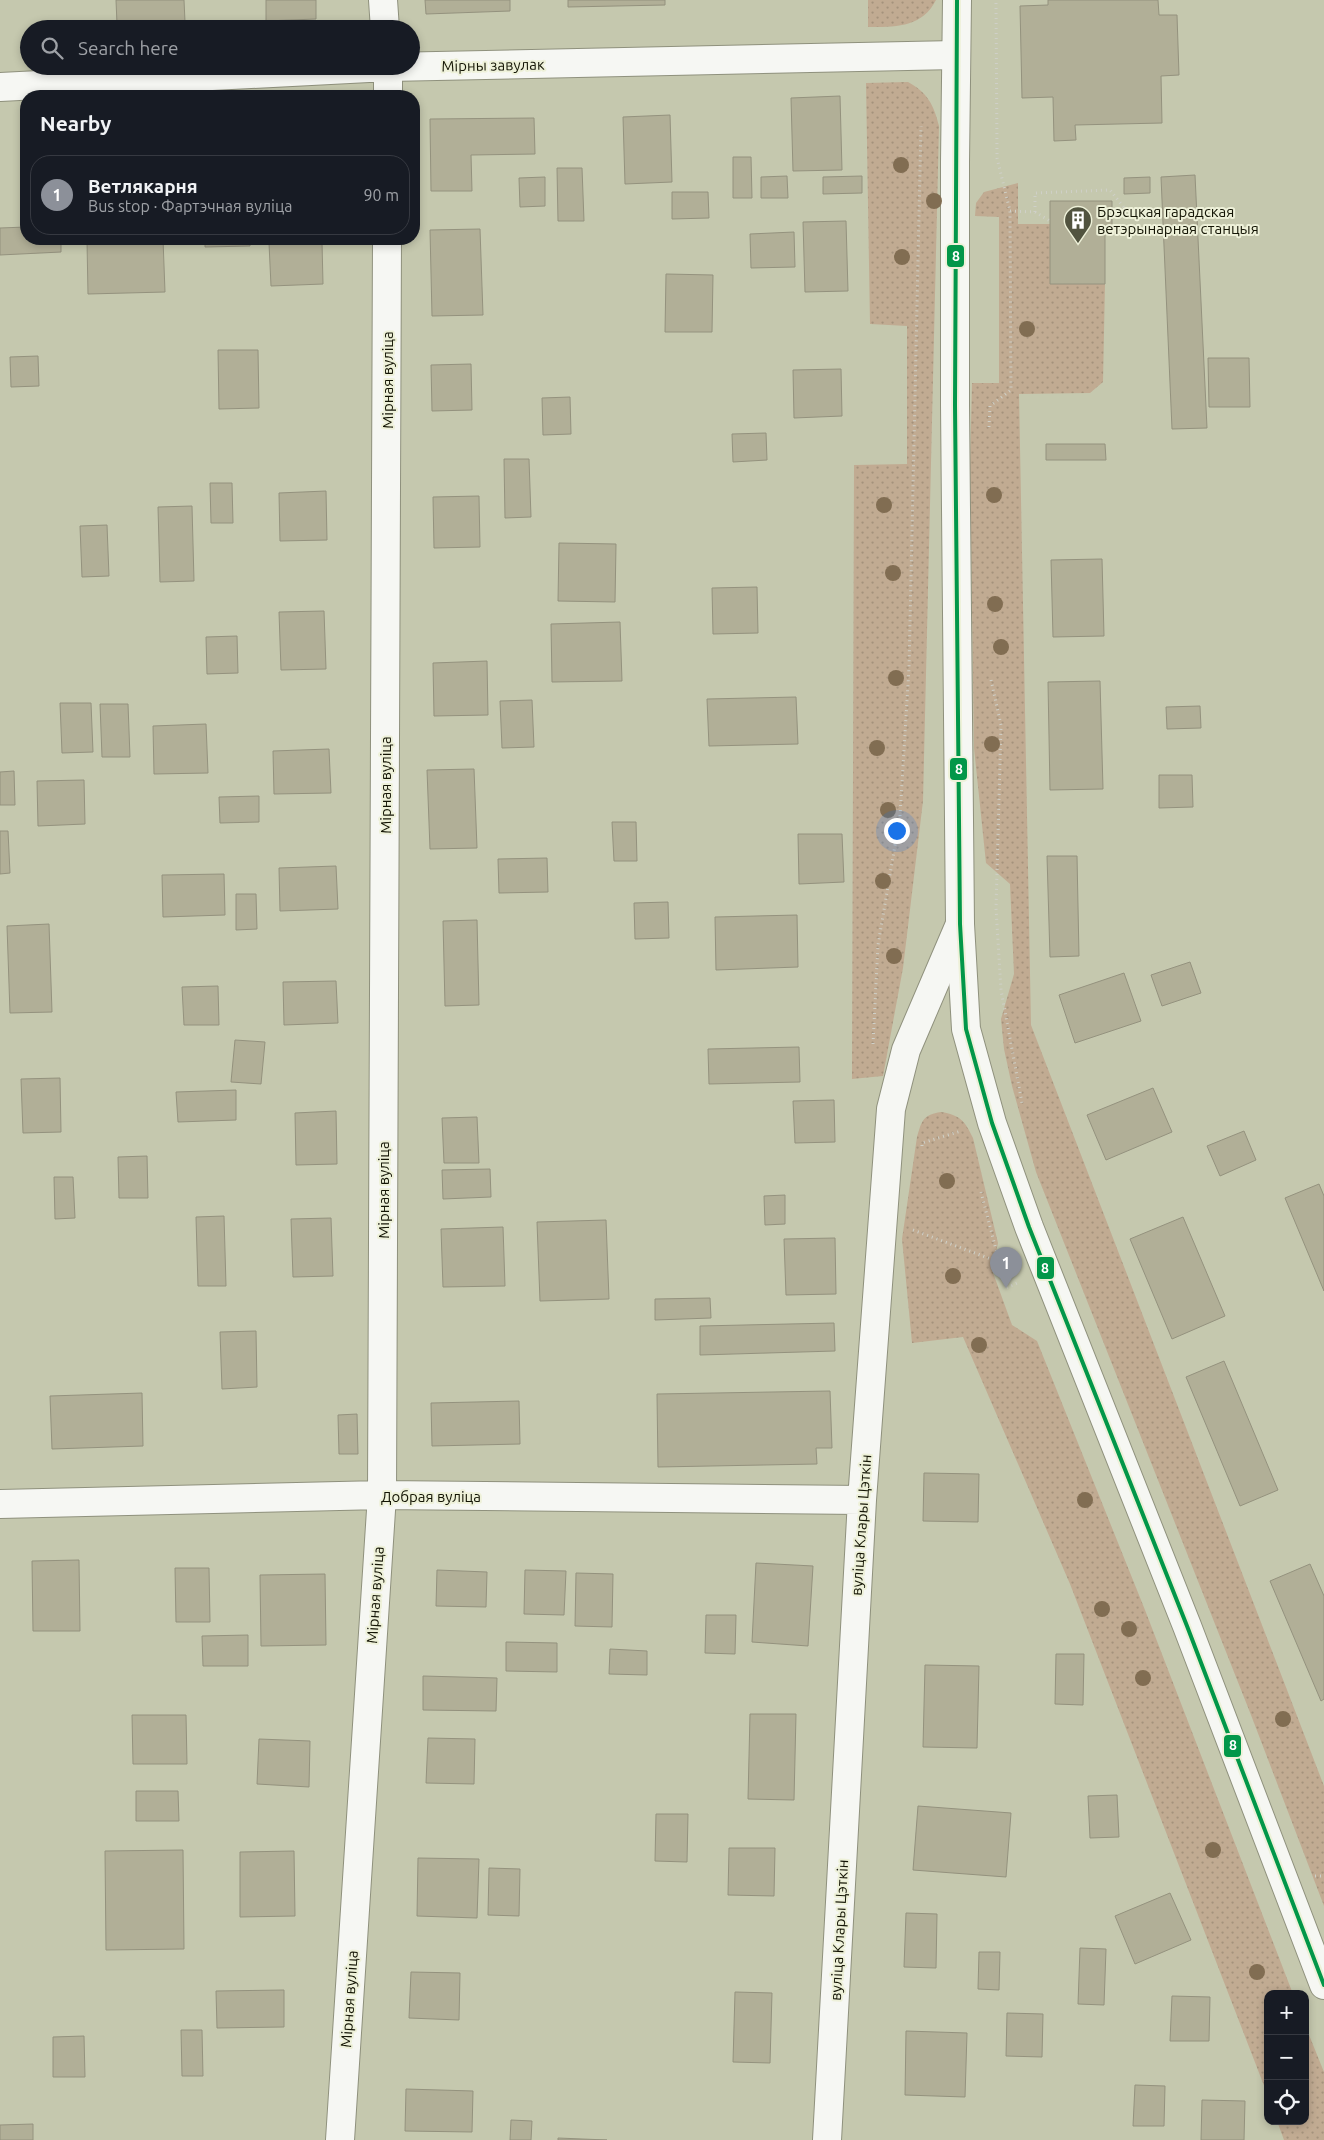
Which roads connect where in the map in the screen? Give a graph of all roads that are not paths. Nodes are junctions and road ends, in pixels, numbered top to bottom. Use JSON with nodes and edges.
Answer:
{"nodes":[{"id":1,"x":383,"y":0,"type":"edge"},
{"id":2,"x":957,"y":0,"type":"edge"},
{"id":3,"x":385,"y":20,"type":"edge"},
{"id":4,"x":956,"y":56,"type":"junction"},
{"id":5,"x":420,"y":66,"type":"edge"},
{"id":6,"x":233,"y":75,"type":"edge"},
{"id":7,"x":388,"y":75,"type":"edge"},
{"id":8,"x":0,"y":87,"type":"edge"},
{"id":9,"x":388,"y":90,"type":"edge"},
{"id":10,"x":388,"y":245,"type":"edge"},
{"id":11,"x":960,"y":924,"type":"junction"},
{"id":12,"x":382,"y":1496,"type":"junction"},
{"id":13,"x":862,"y":1500,"type":"junction"},
{"id":14,"x":0,"y":1504,"type":"edge"},
{"id":15,"x":1324,"y":1985,"type":"edge"},
{"id":16,"x":340,"y":2140,"type":"edge"},
{"id":17,"x":827,"y":2140,"type":"edge"}],
"edges":[{"from":1,"to":3,"type":"street"},
{"from":2,"to":4,"type":"street"},
{"from":4,"to":5,"type":"street","name":"Мірны завулак"},
{"from":4,"to":11,"type":"street"},
{"from":6,"to":8,"type":"street","name":"Мірны завулак"},
{"from":7,"to":9,"type":"street"},
{"from":10,"to":12,"type":"street","name":"Мірная вуліца"},
{"from":11,"to":13,"type":"street","name":"вуліца Клары Цэткін"},
{"from":11,"to":15,"type":"street"},
{"from":12,"to":13,"type":"street","name":"Добрая вуліца"},
{"from":12,"to":14,"type":"street","name":"Добрая вуліца"},
{"from":12,"to":16,"type":"street","name":"Мірная вуліца"},
{"from":13,"to":17,"type":"street","name":"вуліца Клары Цэткін"}]}
